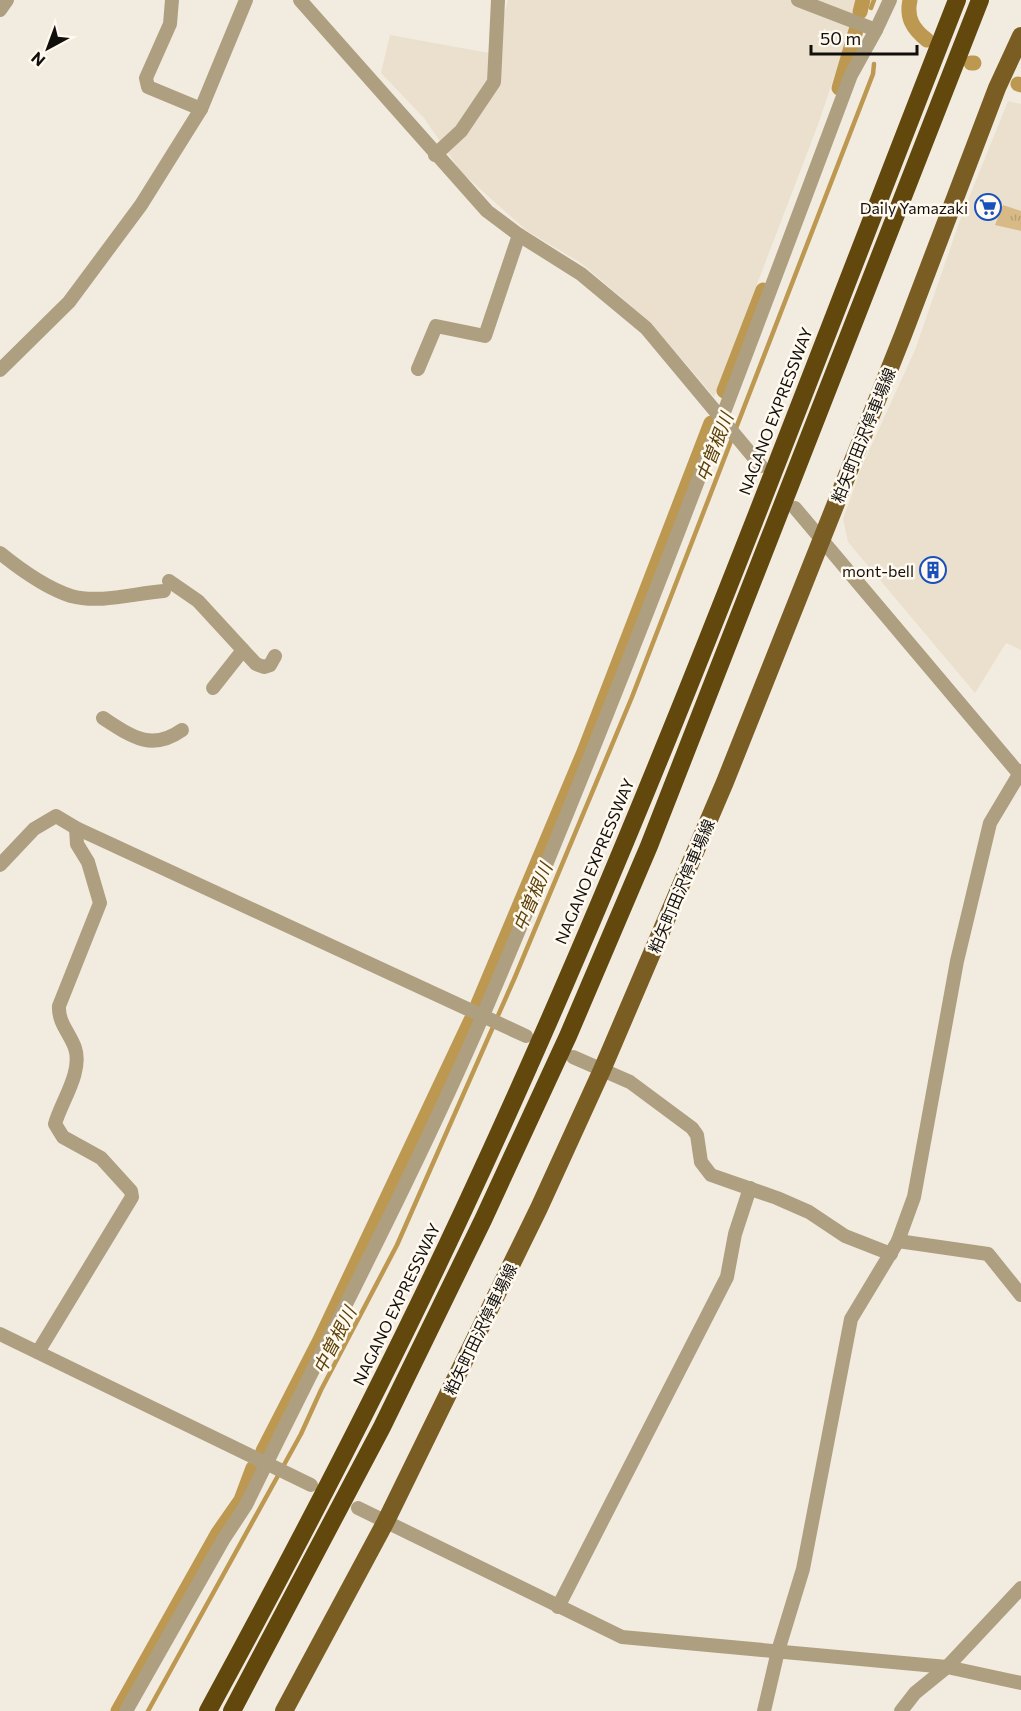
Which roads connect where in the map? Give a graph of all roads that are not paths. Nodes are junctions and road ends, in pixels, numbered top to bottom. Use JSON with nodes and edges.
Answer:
{"nodes":[{"id":1,"x":7,"y":0,"type":"edge"},
{"id":2,"x":172,"y":0,"type":"edge"},
{"id":3,"x":246,"y":0,"type":"edge"},
{"id":4,"x":300,"y":0,"type":"edge"},
{"id":5,"x":498,"y":0,"type":"edge"},
{"id":6,"x":798,"y":0,"type":"edge"},
{"id":7,"x":890,"y":0,"type":"edge"},
{"id":8,"x":957,"y":0,"type":"edge"},
{"id":9,"x":980,"y":0,"type":"edge"},
{"id":10,"x":0,"y":10,"type":"edge"},
{"id":11,"x":876,"y":30,"type":"junction"},
{"id":12,"x":1021,"y":36,"type":"edge"},
{"id":13,"x":201,"y":109,"type":"junction"},
{"id":14,"x":435,"y":155,"type":"junction"},
{"id":15,"x":519,"y":236,"type":"junction"},
{"id":16,"x":418,"y":369,"type":"dead end"},
{"id":17,"x":0,"y":370,"type":"edge"},
{"id":18,"x":722,"y":419,"type":"junction"},
{"id":19,"x":761,"y":466,"type":"dead end"},
{"id":20,"x":795,"y":508,"type":"dead end"},
{"id":21,"x":821,"y":541,"type":"junction"},
{"id":22,"x":0,"y":553,"type":"edge"},
{"id":23,"x":243,"y":650,"type":"junction"},
{"id":24,"x":275,"y":656,"type":"dead end"},
{"id":25,"x":213,"y":688,"type":"dead end"},
{"id":26,"x":103,"y":718,"type":"dead end"},
{"id":27,"x":182,"y":730,"type":"dead end"},
{"id":28,"x":1020,"y":774,"type":"edge"},
{"id":29,"x":76,"y":828,"type":"junction"},
{"id":30,"x":0,"y":865,"type":"edge"},
{"id":31,"x":483,"y":1016,"type":"junction"},
{"id":32,"x":526,"y":1036,"type":"dead end"},
{"id":33,"x":573,"y":1058,"type":"dead end"},
{"id":34,"x":602,"y":1070,"type":"junction"},
{"id":35,"x":750,"y":1188,"type":"junction"},
{"id":36,"x":898,"y":1241,"type":"junction"},
{"id":37,"x":891,"y":1254,"type":"junction"},
{"id":38,"x":1021,"y":1295,"type":"edge"},
{"id":39,"x":0,"y":1334,"type":"edge"},
{"id":40,"x":38,"y":1352,"type":"junction"},
{"id":41,"x":266,"y":1463,"type":"junction"},
{"id":42,"x":311,"y":1485,"type":"dead end"},
{"id":43,"x":358,"y":1508,"type":"dead end"},
{"id":44,"x":385,"y":1522,"type":"junction"},
{"id":45,"x":1021,"y":1588,"type":"edge"},
{"id":46,"x":558,"y":1607,"type":"junction"},
{"id":47,"x":778,"y":1651,"type":"junction"},
{"id":48,"x":947,"y":1667,"type":"junction"},
{"id":49,"x":1021,"y":1683,"type":"edge"},
{"id":50,"x":126,"y":1711,"type":"edge"},
{"id":51,"x":208,"y":1711,"type":"edge"},
{"id":52,"x":232,"y":1711,"type":"edge"},
{"id":53,"x":284,"y":1711,"type":"edge"},
{"id":54,"x":764,"y":1711,"type":"edge"},
{"id":55,"x":902,"y":1711,"type":"edge"}],
"edges":[{"from":1,"to":10,"type":"street"},
{"from":2,"to":13,"type":"street"},
{"from":3,"to":13,"type":"street"},
{"from":4,"to":14,"type":"street"},
{"from":5,"to":14,"type":"street"},
{"from":6,"to":11,"type":"street"},
{"from":7,"to":11,"type":"street"},
{"from":8,"to":51,"type":"highway","name":"NAGANO EXPRESSWAY"},
{"from":9,"to":52,"type":"highway"},
{"from":11,"to":18,"type":"street"},
{"from":12,"to":21,"type":"main road","name":"粕矢町田沢停車場線"},
{"from":13,"to":17,"type":"street"},
{"from":14,"to":15,"type":"street"},
{"from":15,"to":16,"type":"street"},
{"from":15,"to":18,"type":"street"},
{"from":18,"to":19,"type":"street"},
{"from":18,"to":31,"type":"street"},
{"from":20,"to":21,"type":"street"},
{"from":21,"to":28,"type":"street"},
{"from":21,"to":34,"type":"main road","name":"粕矢町田沢停車場線"},
{"from":22,"to":23,"type":"street"},
{"from":23,"to":24,"type":"street"},
{"from":23,"to":25,"type":"street"},
{"from":26,"to":27,"type":"street"},
{"from":28,"to":36,"type":"street"},
{"from":29,"to":30,"type":"street"},
{"from":29,"to":31,"type":"street"},
{"from":29,"to":40,"type":"street"},
{"from":31,"to":32,"type":"street"},
{"from":31,"to":41,"type":"street"},
{"from":33,"to":34,"type":"street"},
{"from":34,"to":35,"type":"street"},
{"from":34,"to":44,"type":"main road","name":"粕矢町田沢停車場線"},
{"from":35,"to":37,"type":"street"},
{"from":35,"to":46,"type":"street"},
{"from":36,"to":37,"type":"street"},
{"from":36,"to":38,"type":"street"},
{"from":37,"to":47,"type":"street"},
{"from":39,"to":40,"type":"street"},
{"from":40,"to":41,"type":"street"},
{"from":41,"to":42,"type":"street"},
{"from":41,"to":50,"type":"street"},
{"from":43,"to":44,"type":"street"},
{"from":44,"to":46,"type":"street"},
{"from":44,"to":53,"type":"main road","name":"粕矢町田沢停車場線"},
{"from":45,"to":48,"type":"street"},
{"from":46,"to":47,"type":"street"},
{"from":47,"to":48,"type":"street"},
{"from":47,"to":54,"type":"street"},
{"from":48,"to":49,"type":"street"},
{"from":48,"to":55,"type":"street"}]}
